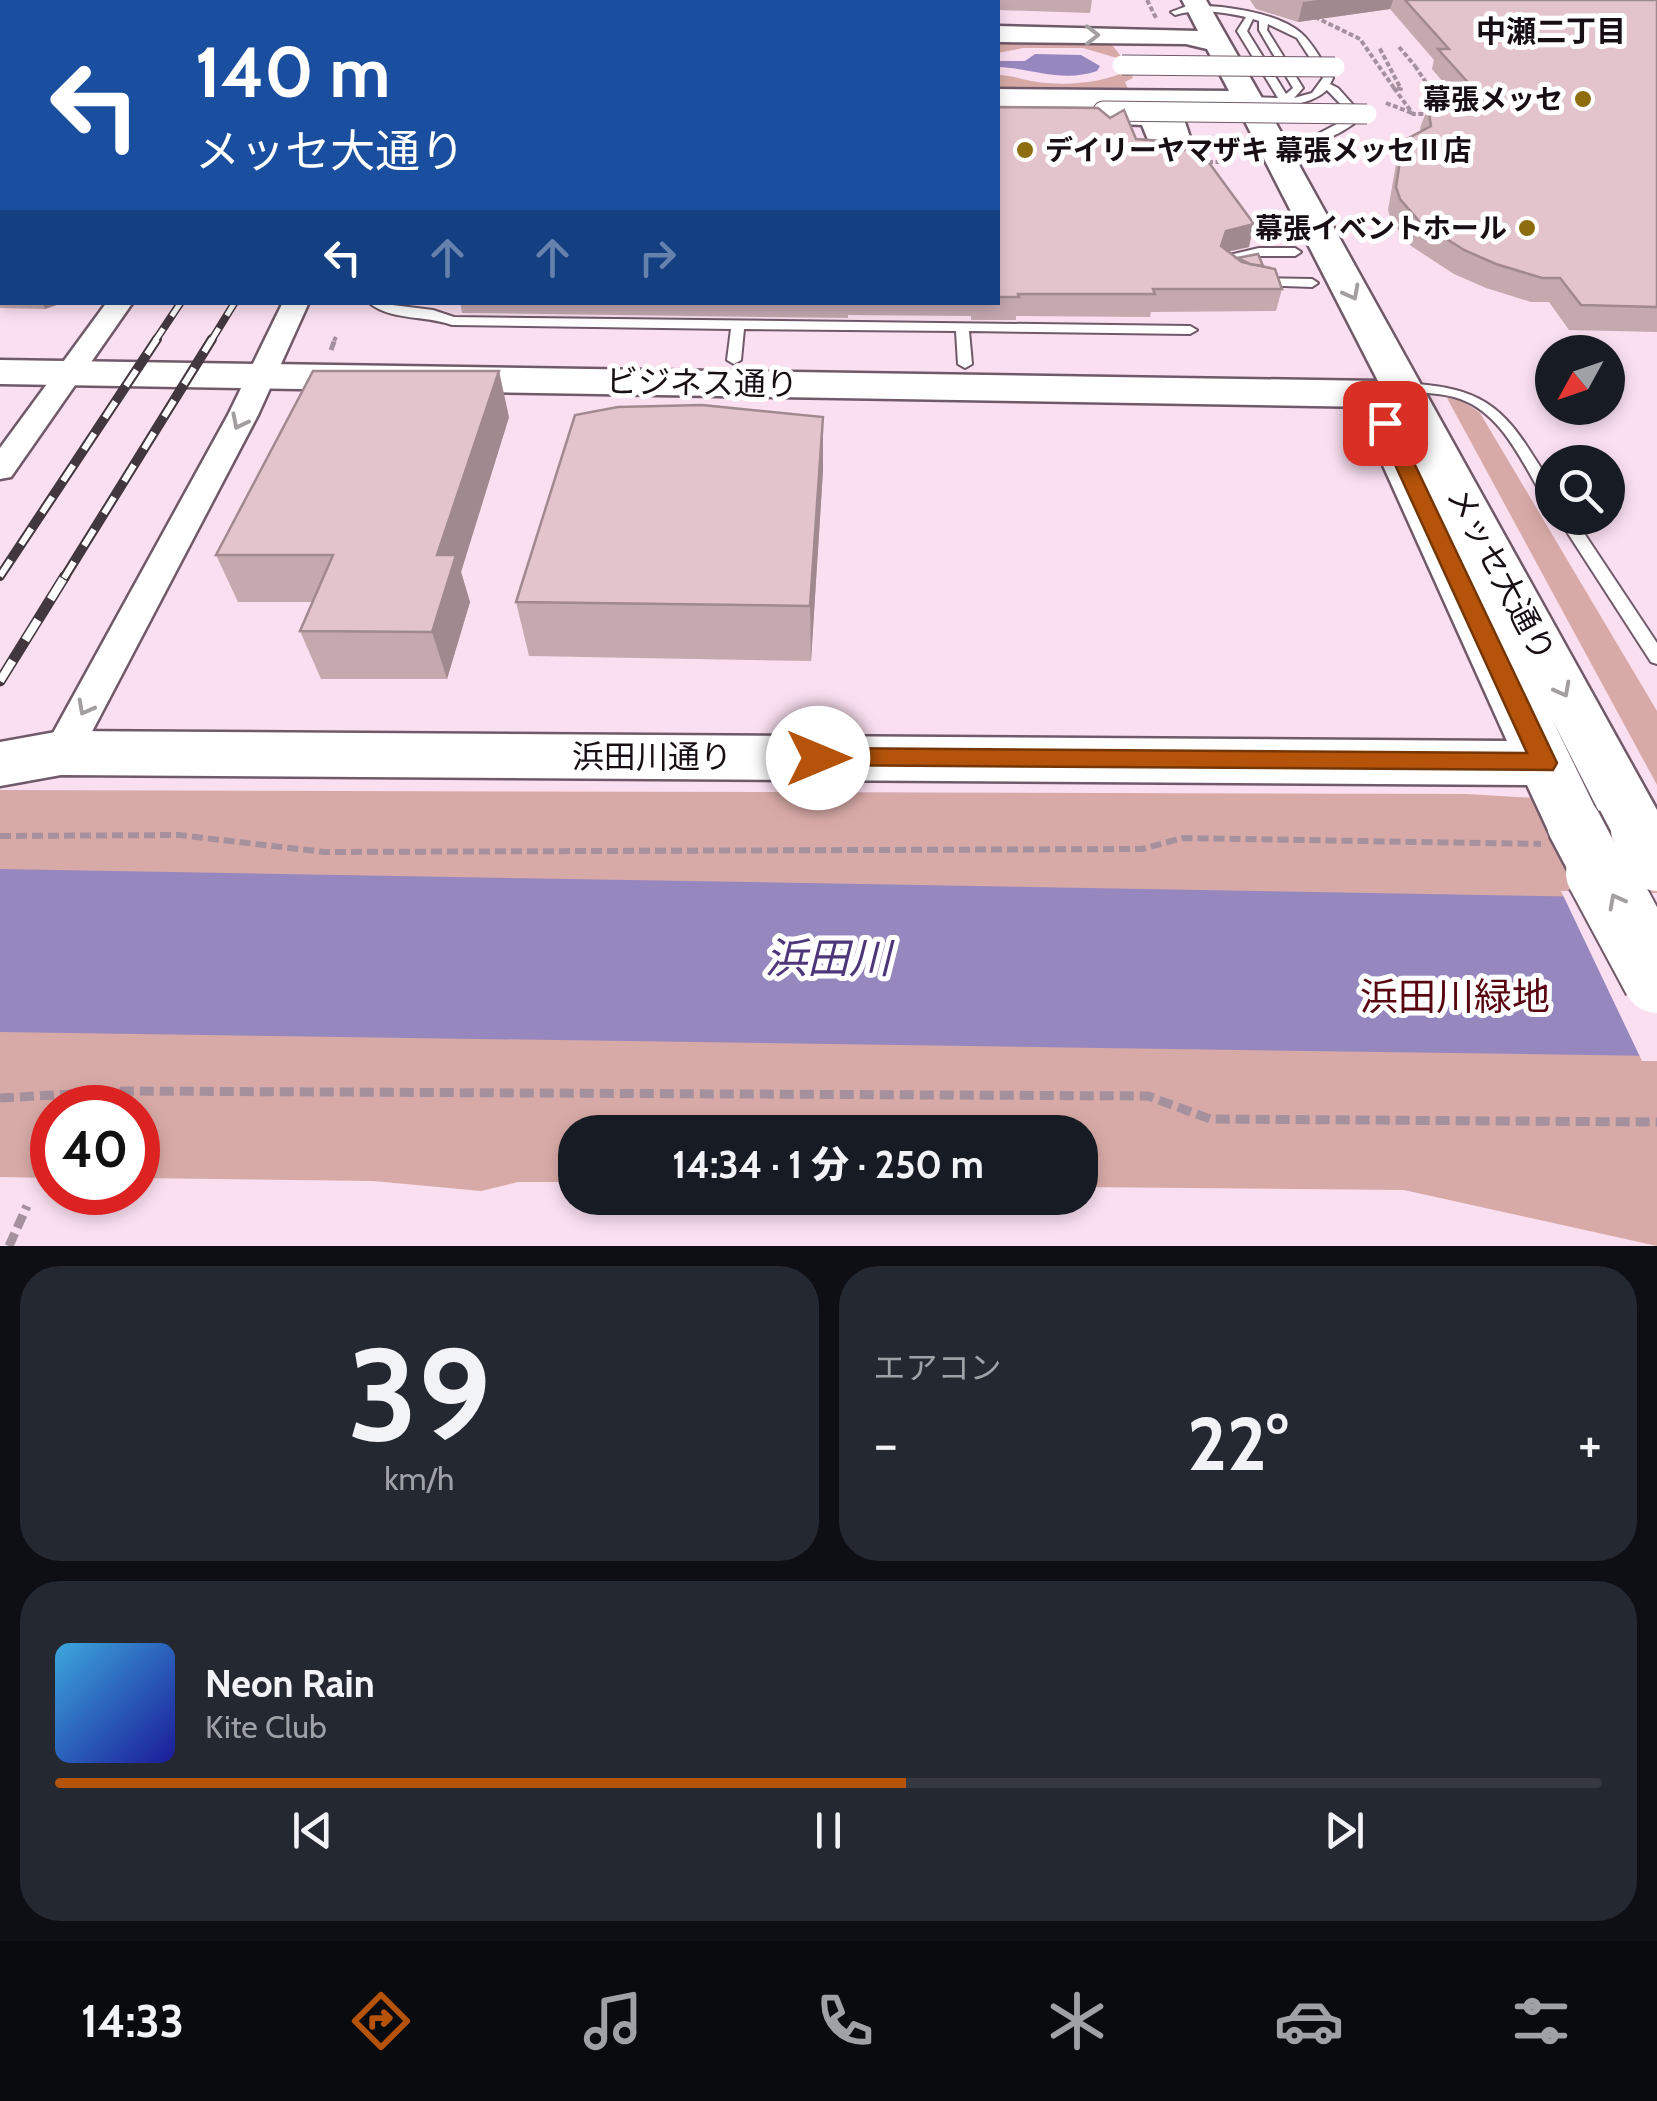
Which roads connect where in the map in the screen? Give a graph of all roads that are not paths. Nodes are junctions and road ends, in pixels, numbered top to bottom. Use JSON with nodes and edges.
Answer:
{"nodes":[{"id":1,"x":1184,"y":10,"type":"edge"},
{"id":2,"x":1251,"y":16,"type":"junction"},
{"id":3,"x":1264,"y":20,"type":"junction"},
{"id":4,"x":1000,"y":34,"type":"edge"},
{"id":5,"x":1122,"y":65,"type":"dead end"},
{"id":6,"x":1335,"y":66,"type":"dead end"},
{"id":7,"x":1326,"y":86,"type":"junction"},
{"id":8,"x":1000,"y":98,"type":"edge"},
{"id":9,"x":1234,"y":100,"type":"junction"},
{"id":10,"x":1284,"y":101,"type":"junction"},
{"id":11,"x":1367,"y":114,"type":"road end"},
{"id":12,"x":1000,"y":118,"type":"edge"},
{"id":13,"x":1107,"y":123,"type":"junction"},
{"id":14,"x":1288,"y":145,"type":"junction"},
{"id":15,"x":1187,"y":162,"type":"edge"},
{"id":16,"x":1304,"y":268,"type":"junction"},
{"id":17,"x":118,"y":305,"type":"edge"},
{"id":18,"x":295,"y":305,"type":"edge"},
{"id":19,"x":379,"y":305,"type":"edge"},
{"id":20,"x":1190,"y":330,"type":"dead end"},
{"id":21,"x":736,"y":342,"type":"junction"},
{"id":22,"x":963,"y":346,"type":"junction"},
{"id":23,"x":0,"y":350,"type":"edge"},
{"id":24,"x":80,"y":362,"type":"junction"},
{"id":25,"x":267,"y":364,"type":"junction"},
{"id":26,"x":0,"y":372,"type":"edge"},
{"id":27,"x":1383,"y":382,"type":"junction"},
{"id":28,"x":0,"y":470,"type":"edge"},
{"id":29,"x":1535,"y":472,"type":"edge"},
{"id":30,"x":1577,"y":535,"type":"edge"},
{"id":31,"x":1657,"y":656,"type":"edge"},
{"id":32,"x":0,"y":736,"type":"edge"},
{"id":33,"x":61,"y":753,"type":"junction"},
{"id":34,"x":1544,"y":763,"type":"junction"},
{"id":35,"x":0,"y":764,"type":"edge"},
{"id":36,"x":1647,"y":847,"type":"edge"},
{"id":37,"x":1657,"y":979,"type":"edge"}],
"edges":[{"from":1,"to":2,"type":"lane"},
{"from":4,"to":1,"type":"street","one_way":true},
{"from":1,"to":9,"type":"street","name":"メッセ大通り"},
{"from":1,"to":9,"type":"street","name":"メッセ大通り"},
{"from":2,"to":3,"type":"lane"},
{"from":2,"to":10,"type":"lane"},
{"from":3,"to":7,"type":"lane"},
{"from":3,"to":10,"type":"lane"},
{"from":5,"to":6,"type":"street","bridge":true},
{"from":7,"to":10,"type":"lane"},
{"from":7,"to":14,"type":"lane"},
{"from":7,"to":14,"type":"lane"},
{"from":8,"to":9,"type":"street"},
{"from":9,"to":10,"type":"lane"},
{"from":9,"to":14,"type":"street","name":"メッセ大通り"},
{"from":9,"to":16,"type":"street","name":"メッセ大通り"},
{"from":11,"to":13,"type":"street","bridge":true},
{"from":12,"to":13,"type":"street"},
{"from":13,"to":15,"type":"street"},
{"from":14,"to":27,"type":"street","name":"メッセ大通り","one_way":true},
{"from":16,"to":16,"type":"lane"},
{"from":16,"to":27,"type":"street","name":"メッセ大通り"},
{"from":17,"to":24,"type":"street"},
{"from":18,"to":25,"type":"street"},
{"from":19,"to":21,"type":"lane"},
{"from":20,"to":22,"type":"lane"},
{"from":21,"to":22,"type":"street","name":"ビジネス通り"},
{"from":21,"to":25,"type":"street","name":"ビジネス通り"},
{"from":22,"to":27,"type":"street","name":"ビジネス通り"},
{"from":23,"to":24,"type":"street","name":"ビジネス通り"},
{"from":24,"to":25,"type":"street","name":"ビジネス通り"},
{"from":24,"to":26,"type":"street","name":"ビジネス通り"},
{"from":24,"to":28,"type":"street"},
{"from":25,"to":27,"type":"street","name":"ビジネス通り"},
{"from":25,"to":33,"type":"street","one_way":true},
{"from":27,"to":29,"type":"lane"},
{"from":27,"to":34,"type":"street","name":"メッセ大通り"},
{"from":27,"to":36,"type":"street","name":"メッセ大通り","one_way":true},
{"from":30,"to":31,"type":"lane"},
{"from":32,"to":33,"type":"street"},
{"from":33,"to":34,"type":"street","name":"浜田川通り"},
{"from":33,"to":35,"type":"street"},
{"from":37,"to":34,"type":"street","name":"メッセ大通り","one_way":true,"bridge":true}]}
